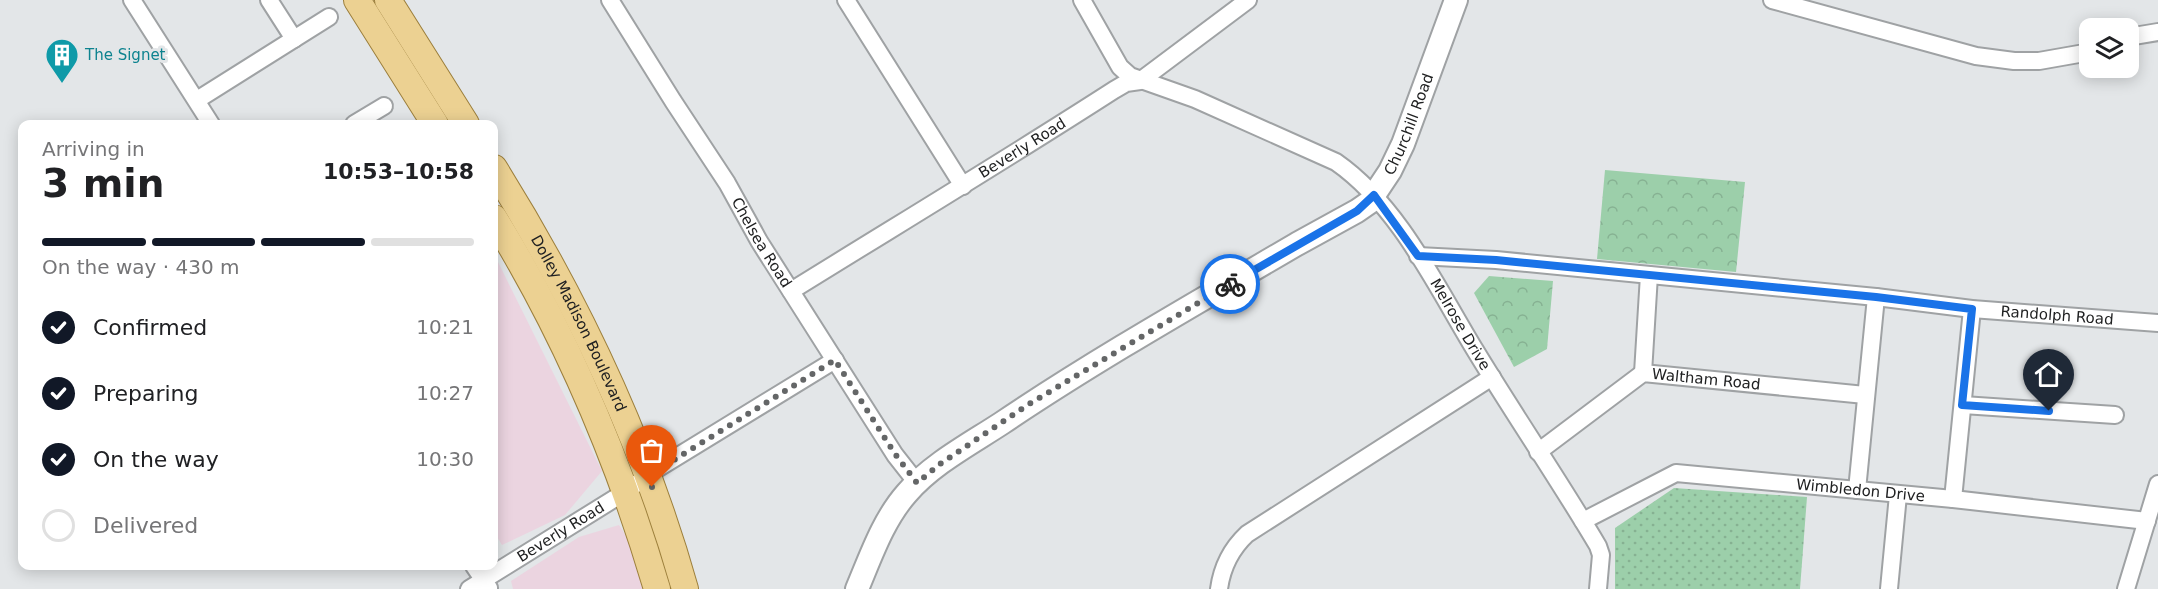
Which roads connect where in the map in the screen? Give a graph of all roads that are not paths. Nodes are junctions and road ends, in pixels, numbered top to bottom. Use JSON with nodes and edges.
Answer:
{"nodes":[{"id":1,"x":132,"y":0,"type":"edge"},
{"id":2,"x":269,"y":0,"type":"edge"},
{"id":3,"x":357,"y":0,"type":"edge"},
{"id":4,"x":388,"y":0,"type":"edge"},
{"id":5,"x":610,"y":0,"type":"edge"},
{"id":6,"x":846,"y":0,"type":"edge"},
{"id":7,"x":1082,"y":0,"type":"edge"},
{"id":8,"x":1248,"y":0,"type":"edge"},
{"id":9,"x":1456,"y":0,"type":"edge"},
{"id":10,"x":1772,"y":0,"type":"edge"},
{"id":11,"x":329,"y":17,"type":"dead end"},
{"id":12,"x":2158,"y":33,"type":"edge"},
{"id":13,"x":2139,"y":36,"type":"edge"},
{"id":14,"x":294,"y":39,"type":"junction"},
{"id":15,"x":2079,"y":53,"type":"edge"},
{"id":16,"x":1140,"y":81,"type":"junction"},
{"id":17,"x":196,"y":100,"type":"junction"},
{"id":18,"x":384,"y":106,"type":"dead end"},
{"id":19,"x":208,"y":120,"type":"edge"},
{"id":20,"x":361,"y":120,"type":"edge"},
{"id":21,"x":432,"y":120,"type":"edge"},
{"id":22,"x":463,"y":120,"type":"edge"},
{"id":23,"x":498,"y":175,"type":"edge"},
{"id":24,"x":963,"y":186,"type":"junction"},
{"id":25,"x":1374,"y":195,"type":"junction"},
{"id":26,"x":498,"y":225,"type":"edge"},
{"id":27,"x":1418,"y":256,"type":"junction"},
{"id":28,"x":1649,"y":276,"type":"junction"},
{"id":29,"x":791,"y":291,"type":"junction"},
{"id":30,"x":1876,"y":297,"type":"junction"},
{"id":31,"x":1972,"y":309,"type":"junction"},
{"id":32,"x":2158,"y":323,"type":"edge"},
{"id":33,"x":835,"y":360,"type":"junction"},
{"id":34,"x":1642,"y":373,"type":"junction"},
{"id":35,"x":1492,"y":377,"type":"junction"},
{"id":36,"x":1865,"y":395,"type":"junction"},
{"id":37,"x":1962,"y":405,"type":"junction"},
{"id":38,"x":2115,"y":416,"type":"dead end"},
{"id":39,"x":1538,"y":452,"type":"junction"},
{"id":40,"x":648,"y":476,"type":"junction"},
{"id":41,"x":917,"y":483,"type":"junction"},
{"id":42,"x":2158,"y":484,"type":"edge"},
{"id":43,"x":1857,"y":490,"type":"junction"},
{"id":44,"x":625,"y":492,"type":"junction"},
{"id":45,"x":1898,"y":495,"type":"junction"},
{"id":46,"x":1953,"y":499,"type":"junction"},
{"id":47,"x":1583,"y":521,"type":"junction"},
{"id":48,"x":2147,"y":521,"type":"junction"},
{"id":49,"x":477,"y":570,"type":"edge"},
{"id":50,"x":486,"y":585,"type":"edge"},
{"id":51,"x":469,"y":589,"type":"edge"},
{"id":52,"x":657,"y":589,"type":"edge"},
{"id":53,"x":685,"y":589,"type":"edge"},
{"id":54,"x":857,"y":589,"type":"edge"},
{"id":55,"x":1219,"y":589,"type":"edge"},
{"id":56,"x":1598,"y":589,"type":"edge"},
{"id":57,"x":1889,"y":589,"type":"edge"},
{"id":58,"x":2126,"y":589,"type":"edge"}],
"edges":[{"from":1,"to":17,"type":"street"},
{"from":2,"to":14,"type":"street"},
{"from":3,"to":21,"type":"main road"},
{"from":4,"to":22,"type":"main road"},
{"from":5,"to":29,"type":"street","name":"Chelsea Road"},
{"from":6,"to":24,"type":"street"},
{"from":7,"to":16,"type":"street","name":"Melrose Drive"},
{"from":8,"to":16,"type":"street","name":"Beverly Road"},
{"from":9,"to":25,"type":"street","name":"Churchill Road"},
{"from":10,"to":15,"type":"street"},
{"from":11,"to":14,"type":"street"},
{"from":12,"to":13,"type":"street"},
{"from":14,"to":17,"type":"street"},
{"from":16,"to":24,"type":"street","name":"Beverly Road"},
{"from":16,"to":25,"type":"street","name":"Melrose Drive"},
{"from":17,"to":19,"type":"street"},
{"from":18,"to":20,"type":"street"},
{"from":23,"to":40,"type":"main road","name":"Dolley Madison Boulevard"},
{"from":24,"to":29,"type":"street","name":"Beverly Road"},
{"from":25,"to":27,"type":"street","name":"Melrose Drive"},
{"from":25,"to":41,"type":"street","name":"Churchill Road"},
{"from":26,"to":44,"type":"main road","name":"Dolley Madison Boulevard"},
{"from":27,"to":28,"type":"street","name":"Randolph Road"},
{"from":27,"to":35,"type":"street","name":"Melrose Drive"},
{"from":28,"to":30,"type":"street","name":"Randolph Road"},
{"from":28,"to":34,"type":"street"},
{"from":29,"to":33,"type":"street","name":"Chelsea Road"},
{"from":30,"to":31,"type":"street","name":"Randolph Road"},
{"from":30,"to":36,"type":"street"},
{"from":31,"to":32,"type":"street","name":"Randolph Road"},
{"from":31,"to":37,"type":"street"},
{"from":33,"to":40,"type":"street","name":"Beverly Road"},
{"from":33,"to":41,"type":"street","name":"Chelsea Road"},
{"from":34,"to":36,"type":"street","name":"Waltham Road"},
{"from":34,"to":39,"type":"street","name":"Waltham Road"},
{"from":35,"to":39,"type":"street","name":"Melrose Drive"},
{"from":35,"to":55,"type":"street"},
{"from":36,"to":43,"type":"street"},
{"from":37,"to":38,"type":"street"},
{"from":37,"to":46,"type":"street"},
{"from":39,"to":47,"type":"street","name":"Melrose Drive"},
{"from":40,"to":44,"type":"street","name":"Beverly Road"},
{"from":40,"to":53,"type":"main road","name":"Dolley Madison Boulevard"},
{"from":41,"to":54,"type":"street","name":"Churchill Road"},
{"from":42,"to":48,"type":"street"},
{"from":43,"to":45,"type":"street","name":"Wimbledon Drive"},
{"from":43,"to":47,"type":"street","name":"Wimbledon Drive"},
{"from":44,"to":50,"type":"street","name":"Beverly Road"},
{"from":44,"to":52,"type":"main road","name":"Dolley Madison Boulevard"},
{"from":45,"to":46,"type":"street","name":"Wimbledon Drive"},
{"from":45,"to":57,"type":"street"},
{"from":46,"to":48,"type":"street","name":"Wimbledon Drive"},
{"from":47,"to":56,"type":"street","name":"Melrose Drive"},
{"from":48,"to":58,"type":"street"},
{"from":49,"to":50,"type":"street"},
{"from":50,"to":51,"type":"street","name":"Beverly Road"}]}
